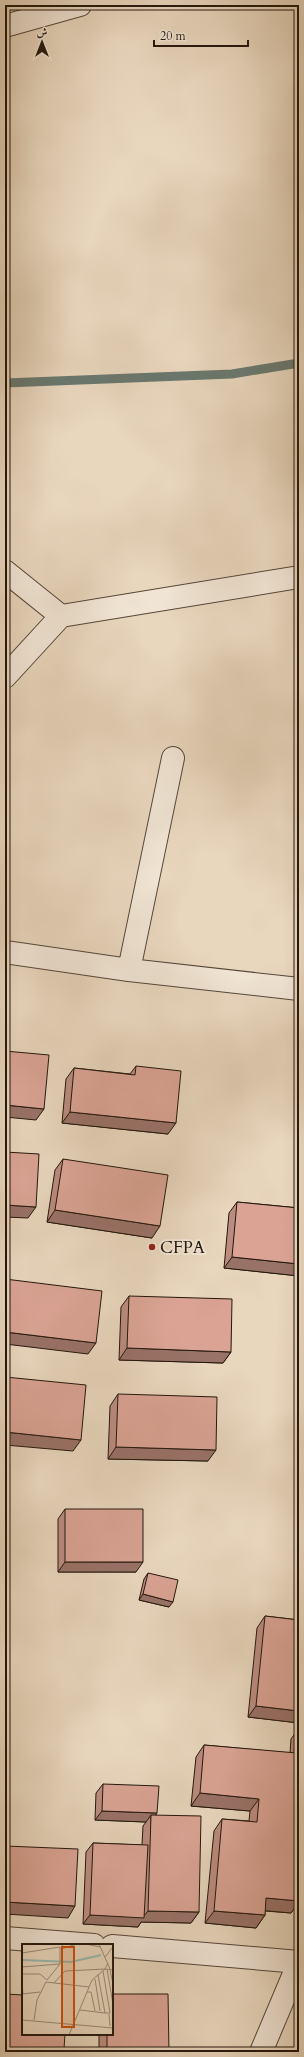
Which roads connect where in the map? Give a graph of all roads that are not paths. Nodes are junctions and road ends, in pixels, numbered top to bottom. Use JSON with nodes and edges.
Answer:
{"nodes":[{"id":1,"x":80,"y":5,"type":"edge"},
{"id":2,"x":5,"y":26,"type":"edge"},
{"id":3,"x":5,"y":571,"type":"edge"},
{"id":4,"x":299,"y":577,"type":"edge"},
{"id":5,"x":61,"y":616,"type":"junction"},
{"id":6,"x":5,"y":677,"type":"edge"},
{"id":7,"x":172,"y":758,"type":"dead end"},
{"id":8,"x":5,"y":952,"type":"edge"},
{"id":9,"x":129,"y":970,"type":"junction"},
{"id":10,"x":299,"y":988,"type":"edge"},
{"id":11,"x":5,"y":1938,"type":"edge"},
{"id":12,"x":81,"y":1944,"type":"edge"},
{"id":13,"x":113,"y":1946,"type":"edge"},
{"id":14,"x":299,"y":1962,"type":"edge"},
{"id":15,"x":261,"y":2052,"type":"edge"}],
"edges":[{"from":1,"to":2,"type":"street"},
{"from":3,"to":5,"type":"street"},
{"from":4,"to":5,"type":"street"},
{"from":5,"to":6,"type":"street"},
{"from":7,"to":9,"type":"street"},
{"from":8,"to":9,"type":"street"},
{"from":9,"to":10,"type":"street"},
{"from":11,"to":12,"type":"street"},
{"from":13,"to":14,"type":"street"},
{"from":14,"to":15,"type":"street"}]}
